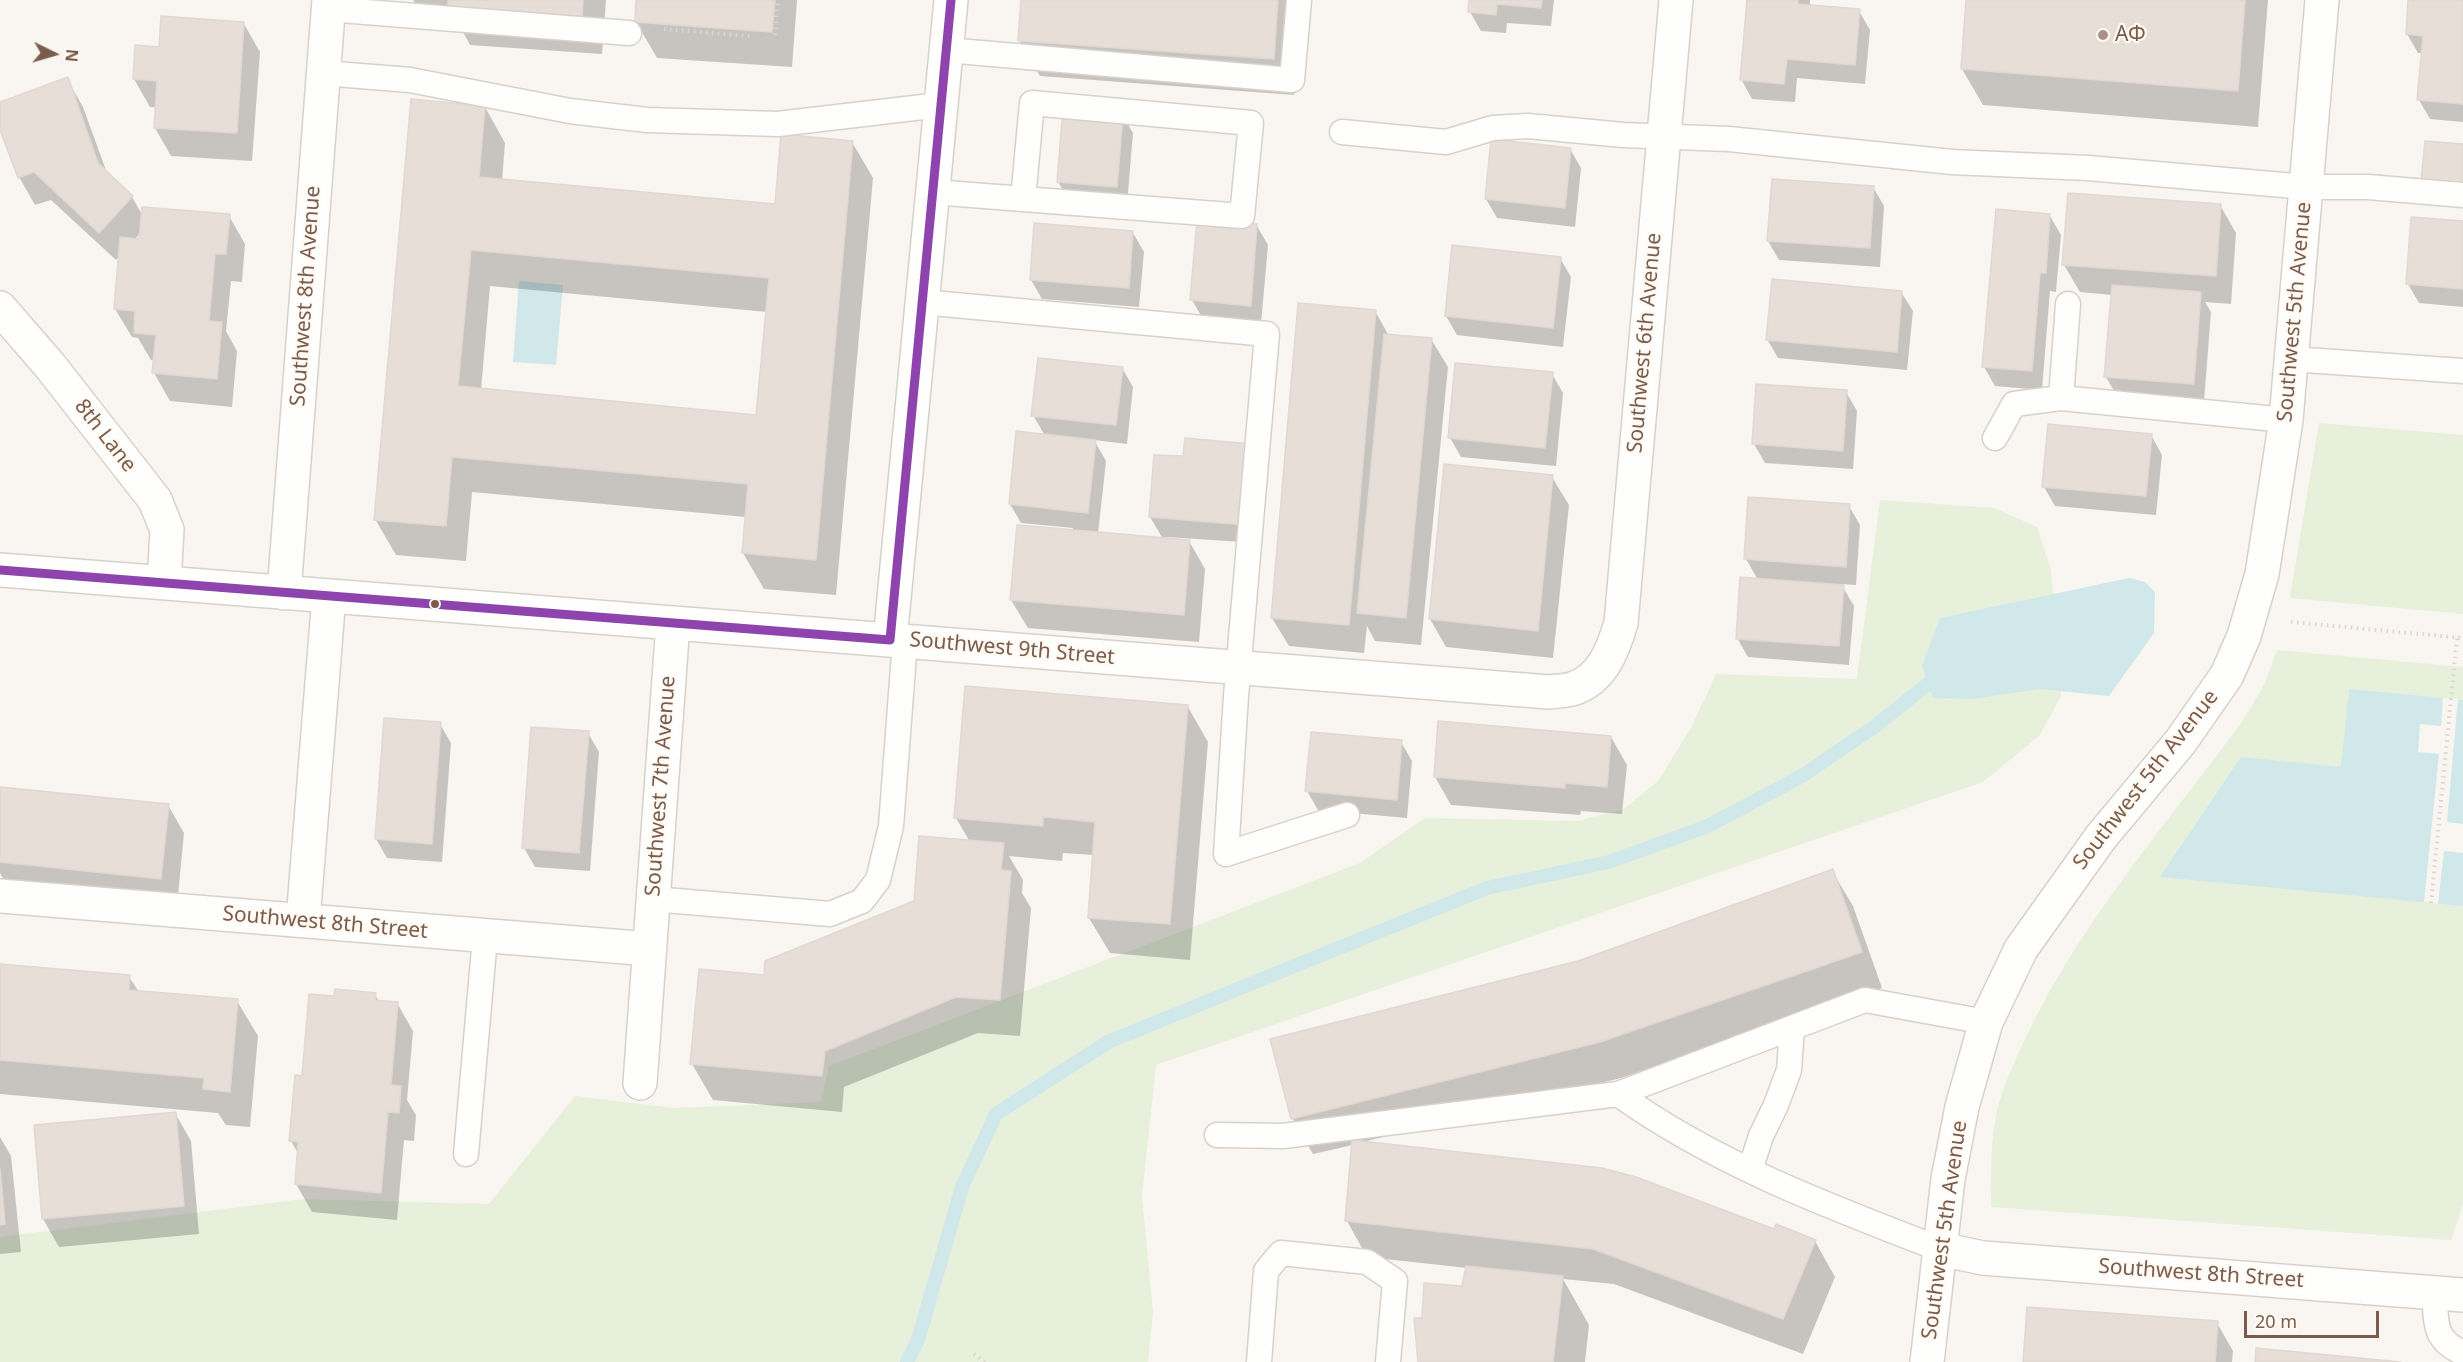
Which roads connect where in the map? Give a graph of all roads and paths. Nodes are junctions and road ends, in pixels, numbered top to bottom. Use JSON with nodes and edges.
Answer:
{"nodes":[{"id":1,"x":778,"y":0,"type":"edge"},
{"id":2,"x":951,"y":0,"type":"edge"},
{"id":3,"x":1299,"y":0,"type":"edge"},
{"id":4,"x":1676,"y":0,"type":"edge"},
{"id":5,"x":2322,"y":0,"type":"edge"},
{"id":6,"x":328,"y":5,"type":"edge"},
{"id":7,"x":629,"y":33,"type":"dead end"},
{"id":8,"x":775,"y":35,"type":"dead end"},
{"id":9,"x":946,"y":50,"type":"junction"},
{"id":10,"x":323,"y":73,"type":"junction"},
{"id":11,"x":940,"y":105,"type":"junction"},
{"id":12,"x":1342,"y":132,"type":"dead end"},
{"id":13,"x":1663,"y":137,"type":"junction"},
{"id":14,"x":2306,"y":187,"type":"junction"},
{"id":15,"x":933,"y":192,"type":"junction"},
{"id":16,"x":2463,"y":195,"type":"edge"},
{"id":17,"x":1023,"y":199,"type":"junction"},
{"id":18,"x":922,"y":302,"type":"junction"},
{"id":19,"x":2068,"y":304,"type":"dead end"},
{"id":20,"x":0,"y":308,"type":"edge"},
{"id":21,"x":2291,"y":359,"type":"junction"},
{"id":22,"x":2463,"y":371,"type":"edge"},
{"id":23,"x":2061,"y":398,"type":"junction"},
{"id":24,"x":2286,"y":420,"type":"junction"},
{"id":25,"x":1995,"y":438,"type":"dead end"},
{"id":26,"x":0,"y":570,"type":"edge"},
{"id":27,"x":164,"y":583,"type":"junction"},
{"id":28,"x":284,"y":593,"type":"junction"},
{"id":29,"x":329,"y":596,"type":"junction"},
{"id":30,"x":2288,"y":621,"type":"dead end"},
{"id":31,"x":673,"y":623,"type":"junction"},
{"id":32,"x":2457,"y":638,"type":"junction"},
{"id":33,"x":2463,"y":638,"type":"edge"},
{"id":34,"x":897,"y":640,"type":"junction"},
{"id":35,"x":1240,"y":668,"type":"junction"},
{"id":36,"x":1592,"y":679,"type":"joint"},
{"id":37,"x":1347,"y":815,"type":"dead end"},
{"id":38,"x":0,"y":896,"type":"edge"},
{"id":39,"x":653,"y":899,"type":"junction"},
{"id":40,"x":2431,"y":903,"type":"dead end"},
{"id":41,"x":303,"y":920,"type":"junction"},
{"id":42,"x":484,"y":937,"type":"junction"},
{"id":43,"x":650,"y":949,"type":"junction"},
{"id":44,"x":1986,"y":1022,"type":"junction"},
{"id":45,"x":1792,"y":1028,"type":"junction"},
{"id":46,"x":640,"y":1083,"type":"dead end"},
{"id":47,"x":1618,"y":1094,"type":"junction"},
{"id":48,"x":1217,"y":1135,"type":"dead end"},
{"id":49,"x":466,"y":1154,"type":"dead end"},
{"id":50,"x":1750,"y":1170,"type":"junction"},
{"id":51,"x":1940,"y":1249,"type":"junction"},
{"id":52,"x":2449,"y":1294,"type":"edge"},
{"id":53,"x":2463,"y":1353,"type":"edge"},
{"id":54,"x":974,"y":1354,"type":"dead end"},
{"id":55,"x":985,"y":1362,"type":"edge"},
{"id":56,"x":1259,"y":1362,"type":"edge"},
{"id":57,"x":1388,"y":1362,"type":"edge"},
{"id":58,"x":1927,"y":1362,"type":"edge"}],
"edges":[{"from":1,"to":8,"type":"path"},
{"from":2,"to":9,"type":"street"},
{"from":3,"to":9,"type":"lane"},
{"from":4,"to":13,"type":"street","name":"Southwest 6th Avenue"},
{"from":5,"to":14,"type":"street","name":"Southwest 5th Avenue"},
{"from":6,"to":7,"type":"lane"},
{"from":6,"to":10,"type":"street","name":"Southwest 8th Avenue"},
{"from":9,"to":11,"type":"street"},
{"from":10,"to":11,"type":"lane"},
{"from":10,"to":28,"type":"street","name":"Southwest 8th Avenue"},
{"from":11,"to":15,"type":"street"},
{"from":12,"to":13,"type":"lane"},
{"from":13,"to":14,"type":"lane"},
{"from":13,"to":36,"type":"street","name":"Southwest 6th Avenue"},
{"from":14,"to":16,"type":"lane"},
{"from":14,"to":21,"type":"street","name":"Southwest 5th Avenue"},
{"from":15,"to":17,"type":"lane"},
{"from":15,"to":18,"type":"street"},
{"from":17,"to":17,"type":"lane"},
{"from":18,"to":34,"type":"street"},
{"from":18,"to":35,"type":"lane"},
{"from":19,"to":23,"type":"lane"},
{"from":20,"to":27,"type":"street","name":"8th Lane"},
{"from":21,"to":22,"type":"lane"},
{"from":21,"to":24,"type":"street","name":"Southwest 5th Avenue"},
{"from":23,"to":24,"type":"lane"},
{"from":23,"to":25,"type":"lane"},
{"from":24,"to":44,"type":"street","name":"Southwest 5th Avenue"},
{"from":26,"to":27,"type":"street","name":"Southwest 9th Street"},
{"from":27,"to":28,"type":"street","name":"Southwest 9th Street"},
{"from":28,"to":29,"type":"street","name":"Southwest 9th Street"},
{"from":29,"to":31,"type":"street","name":"Southwest 9th Street"},
{"from":29,"to":41,"type":"street"},
{"from":30,"to":32,"type":"path"},
{"from":31,"to":34,"type":"street","name":"Southwest 9th Street"},
{"from":31,"to":39,"type":"street","name":"Southwest 7th Avenue"},
{"from":32,"to":33,"type":"path"},
{"from":32,"to":40,"type":"path"},
{"from":34,"to":35,"type":"street","name":"Southwest 9th Street"},
{"from":34,"to":39,"type":"lane"},
{"from":35,"to":36,"type":"street","name":"Southwest 9th Street"},
{"from":35,"to":37,"type":"lane"},
{"from":38,"to":41,"type":"street","name":"Southwest 8th Street"},
{"from":39,"to":43,"type":"street","name":"Southwest 7th Avenue"},
{"from":41,"to":42,"type":"street","name":"Southwest 8th Street"},
{"from":42,"to":43,"type":"street","name":"Southwest 8th Street"},
{"from":42,"to":49,"type":"lane"},
{"from":43,"to":46,"type":"street","name":"Southwest 7th Avenue"},
{"from":44,"to":45,"type":"lane"},
{"from":44,"to":51,"type":"street","name":"Southwest 5th Avenue"},
{"from":45,"to":47,"type":"lane"},
{"from":45,"to":50,"type":"lane"},
{"from":47,"to":48,"type":"lane"},
{"from":47,"to":50,"type":"lane"},
{"from":50,"to":51,"type":"lane"},
{"from":51,"to":52,"type":"street","name":"Southwest 8th Street"},
{"from":51,"to":58,"type":"street","name":"Southwest 5th Avenue"},
{"from":52,"to":53,"type":"lane"},
{"from":54,"to":55,"type":"path"},
{"from":56,"to":57,"type":"lane"}]}
